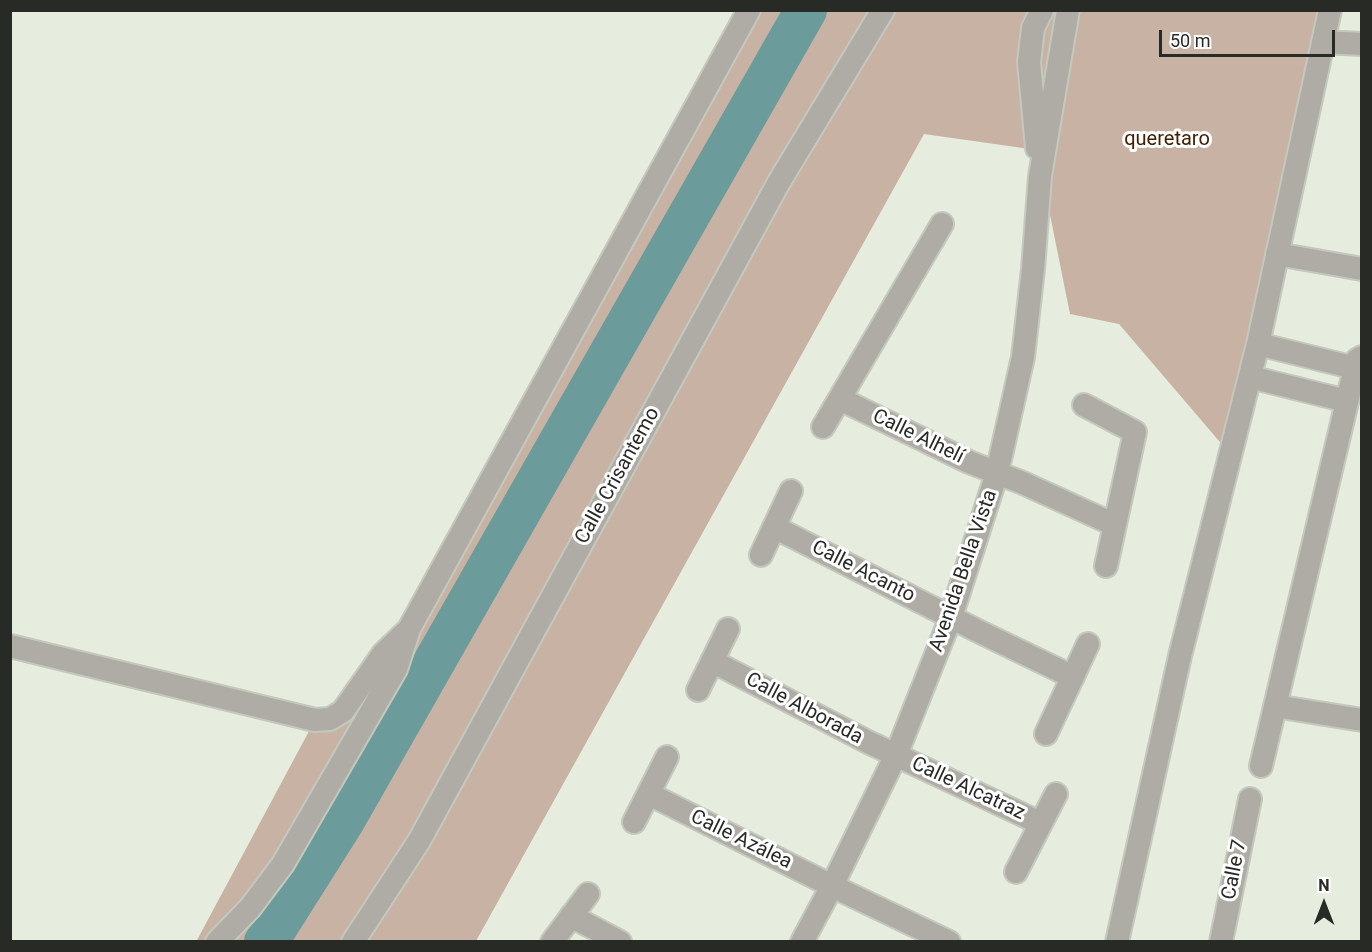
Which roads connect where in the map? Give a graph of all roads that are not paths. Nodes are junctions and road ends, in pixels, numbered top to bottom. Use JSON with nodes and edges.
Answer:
{"nodes":[{"id":1,"x":749,"y":10,"type":"edge"},
{"id":2,"x":883,"y":10,"type":"edge"},
{"id":3,"x":1042,"y":10,"type":"edge"},
{"id":4,"x":1068,"y":10,"type":"edge"},
{"id":5,"x":1330,"y":10,"type":"edge"},
{"id":6,"x":1323,"y":42,"type":"junction"},
{"id":7,"x":1362,"y":44,"type":"edge"},
{"id":8,"x":1040,"y":176,"type":"junction"},
{"id":9,"x":942,"y":224,"type":"dead end"},
{"id":10,"x":1277,"y":254,"type":"junction"},
{"id":11,"x":1362,"y":269,"type":"edge"},
{"id":12,"x":1258,"y":344,"type":"junction"},
{"id":13,"x":1358,"y":362,"type":"edge"},
{"id":14,"x":1250,"y":377,"type":"junction"},
{"id":15,"x":840,"y":399,"type":"junction"},
{"id":16,"x":1347,"y":401,"type":"junction"},
{"id":17,"x":1084,"y":405,"type":"dead end"},
{"id":18,"x":823,"y":427,"type":"dead end"},
{"id":19,"x":997,"y":472,"type":"junction"},
{"id":20,"x":791,"y":491,"type":"dead end"},
{"id":21,"x":1115,"y":525,"type":"junction"},
{"id":22,"x":774,"y":527,"type":"junction"},
{"id":23,"x":761,"y":555,"type":"dead end"},
{"id":24,"x":1106,"y":566,"type":"dead end"},
{"id":25,"x":951,"y":617,"type":"junction"},
{"id":26,"x":409,"y":629,"type":"junction"},
{"id":27,"x":728,"y":629,"type":"dead end"},
{"id":28,"x":1088,"y":644,"type":"dead end"},
{"id":29,"x":10,"y":646,"type":"edge"},
{"id":30,"x":712,"y":661,"type":"junction"},
{"id":31,"x":1073,"y":677,"type":"junction"},
{"id":32,"x":698,"y":690,"type":"dead end"},
{"id":33,"x":1275,"y":706,"type":"junction"},
{"id":34,"x":1362,"y":720,"type":"edge"},
{"id":35,"x":1046,"y":734,"type":"dead end"},
{"id":36,"x":896,"y":755,"type":"junction"},
{"id":37,"x":667,"y":757,"type":"dead end"},
{"id":38,"x":1261,"y":766,"type":"dead end"},
{"id":39,"x":649,"y":794,"type":"junction"},
{"id":40,"x":1056,"y":794,"type":"dead end"},
{"id":41,"x":1250,"y":799,"type":"dead end"},
{"id":42,"x":634,"y":822,"type":"dead end"},
{"id":43,"x":1040,"y":823,"type":"junction"},
{"id":44,"x":1016,"y":872,"type":"dead end"},
{"id":45,"x":832,"y":886,"type":"junction"},
{"id":46,"x":588,"y":894,"type":"dead end"},
{"id":47,"x":571,"y":916,"type":"junction"},
{"id":48,"x":217,"y":942,"type":"edge"},
{"id":49,"x":353,"y":942,"type":"edge"},
{"id":50,"x":552,"y":942,"type":"edge"},
{"id":51,"x":620,"y":942,"type":"edge"},
{"id":52,"x":802,"y":942,"type":"edge"},
{"id":53,"x":949,"y":942,"type":"edge"},
{"id":54,"x":1117,"y":942,"type":"edge"},
{"id":55,"x":1221,"y":942,"type":"edge"}],
"edges":[{"from":1,"to":26,"type":"street"},
{"from":2,"to":49,"type":"street","name":"Calle Crisantemo"},
{"from":3,"to":8,"type":"street","name":"Avenida Bella Vista"},
{"from":4,"to":8,"type":"street","name":"Avenida Bella Vista"},
{"from":5,"to":6,"type":"street"},
{"from":6,"to":7,"type":"street"},
{"from":6,"to":10,"type":"street"},
{"from":8,"to":19,"type":"street","name":"Avenida Bella Vista"},
{"from":9,"to":15,"type":"street"},
{"from":10,"to":11,"type":"street"},
{"from":10,"to":12,"type":"street"},
{"from":12,"to":13,"type":"street"},
{"from":12,"to":14,"type":"street"},
{"from":13,"to":16,"type":"street"},
{"from":14,"to":16,"type":"street"},
{"from":14,"to":54,"type":"street"},
{"from":15,"to":18,"type":"street"},
{"from":15,"to":19,"type":"street","name":"Calle Alhelí"},
{"from":16,"to":33,"type":"street"},
{"from":17,"to":21,"type":"street"},
{"from":19,"to":21,"type":"street","name":"Calle Alhelí"},
{"from":19,"to":25,"type":"street","name":"Avenida Bella Vista"},
{"from":20,"to":22,"type":"street"},
{"from":21,"to":24,"type":"street"},
{"from":22,"to":23,"type":"street"},
{"from":22,"to":25,"type":"street","name":"Calle Acanto"},
{"from":25,"to":31,"type":"street","name":"Calle Acanto"},
{"from":25,"to":36,"type":"street","name":"Avenida Bella Vista"},
{"from":26,"to":29,"type":"street"},
{"from":26,"to":48,"type":"street"},
{"from":27,"to":30,"type":"street"},
{"from":28,"to":31,"type":"street"},
{"from":30,"to":32,"type":"street"},
{"from":30,"to":36,"type":"street","name":"Calle Alborada"},
{"from":31,"to":35,"type":"street"},
{"from":33,"to":34,"type":"street"},
{"from":33,"to":38,"type":"street"},
{"from":36,"to":43,"type":"street","name":"Calle Alcatraz"},
{"from":36,"to":45,"type":"street","name":"Avenida Bella Vista"},
{"from":37,"to":39,"type":"street"},
{"from":39,"to":42,"type":"street"},
{"from":39,"to":45,"type":"street","name":"Calle Azálea"},
{"from":40,"to":43,"type":"street"},
{"from":41,"to":55,"type":"street","name":"Calle 7"},
{"from":43,"to":44,"type":"street"},
{"from":45,"to":52,"type":"street","name":"Avenida Bella Vista"},
{"from":45,"to":53,"type":"street","name":"Calle Azálea"},
{"from":46,"to":47,"type":"street"},
{"from":47,"to":50,"type":"street"},
{"from":47,"to":51,"type":"street"}]}
